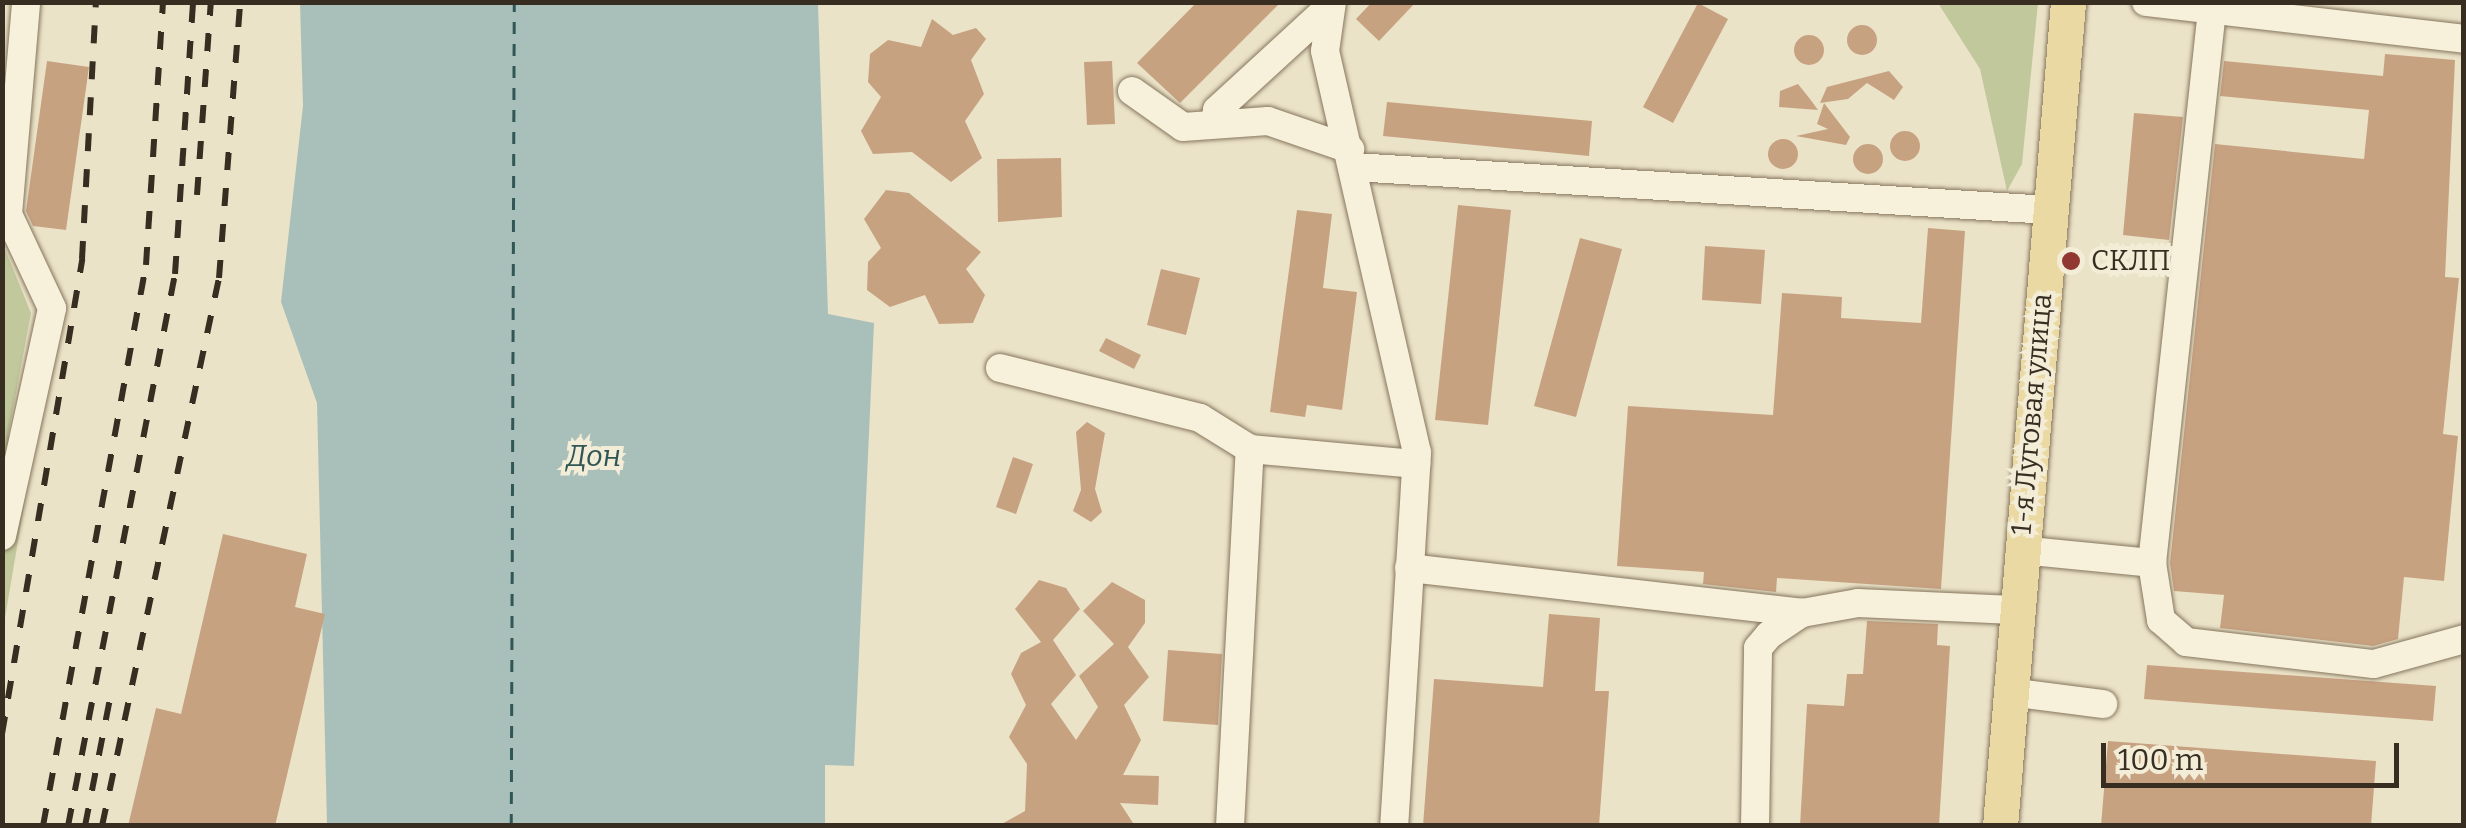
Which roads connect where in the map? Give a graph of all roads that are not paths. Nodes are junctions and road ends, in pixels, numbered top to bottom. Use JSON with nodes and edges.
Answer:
{"nodes":[{"id":1,"x":26,"y":2,"type":"edge"},
{"id":2,"x":2068,"y":2,"type":"edge"},
{"id":3,"x":2163,"y":4,"type":"edge"},
{"id":4,"x":1328,"y":7,"type":"edge"},
{"id":5,"x":2212,"y":10,"type":"junction"},
{"id":6,"x":2464,"y":39,"type":"edge"},
{"id":7,"x":1132,"y":91,"type":"dead end"},
{"id":8,"x":1215,"y":123,"type":"junction"},
{"id":9,"x":1352,"y":158,"type":"junction"},
{"id":10,"x":2050,"y":210,"type":"junction"},
{"id":11,"x":1000,"y":368,"type":"dead end"},
{"id":12,"x":1250,"y":449,"type":"junction"},
{"id":13,"x":1416,"y":464,"type":"junction"},
{"id":14,"x":2,"y":536,"type":"edge"},
{"id":15,"x":2020,"y":550,"type":"junction"},
{"id":16,"x":2152,"y":563,"type":"junction"},
{"id":17,"x":1410,"y":568,"type":"junction"},
{"id":18,"x":2014,"y":610,"type":"junction"},
{"id":19,"x":1802,"y":613,"type":"junction"},
{"id":20,"x":2464,"y":639,"type":"edge"},
{"id":21,"x":2009,"y":692,"type":"junction"},
{"id":22,"x":2102,"y":704,"type":"dead end"},
{"id":23,"x":1230,"y":826,"type":"edge"},
{"id":24,"x":1394,"y":826,"type":"edge"},
{"id":25,"x":1755,"y":826,"type":"edge"},
{"id":26,"x":2000,"y":826,"type":"edge"}],
"edges":[{"from":1,"to":14,"type":"street"},
{"from":2,"to":10,"type":"main road","name":"1-я Луговая улица"},
{"from":3,"to":5,"type":"street"},
{"from":4,"to":8,"type":"street"},
{"from":4,"to":9,"type":"street"},
{"from":5,"to":6,"type":"street"},
{"from":5,"to":16,"type":"street"},
{"from":7,"to":8,"type":"street"},
{"from":8,"to":9,"type":"street"},
{"from":9,"to":10,"type":"street"},
{"from":9,"to":13,"type":"street"},
{"from":10,"to":15,"type":"main road","name":"1-я Луговая улица"},
{"from":11,"to":12,"type":"street"},
{"from":12,"to":13,"type":"street"},
{"from":12,"to":23,"type":"street"},
{"from":13,"to":17,"type":"street"},
{"from":15,"to":16,"type":"street"},
{"from":15,"to":18,"type":"main road","name":"1-я Луговая улица"},
{"from":16,"to":20,"type":"street"},
{"from":17,"to":19,"type":"street"},
{"from":17,"to":24,"type":"street"},
{"from":18,"to":19,"type":"street"},
{"from":18,"to":21,"type":"main road","name":"1-я Луговая улица"},
{"from":19,"to":25,"type":"street"},
{"from":21,"to":22,"type":"street"},
{"from":21,"to":26,"type":"main road","name":"1-я Луговая улица"}]}
